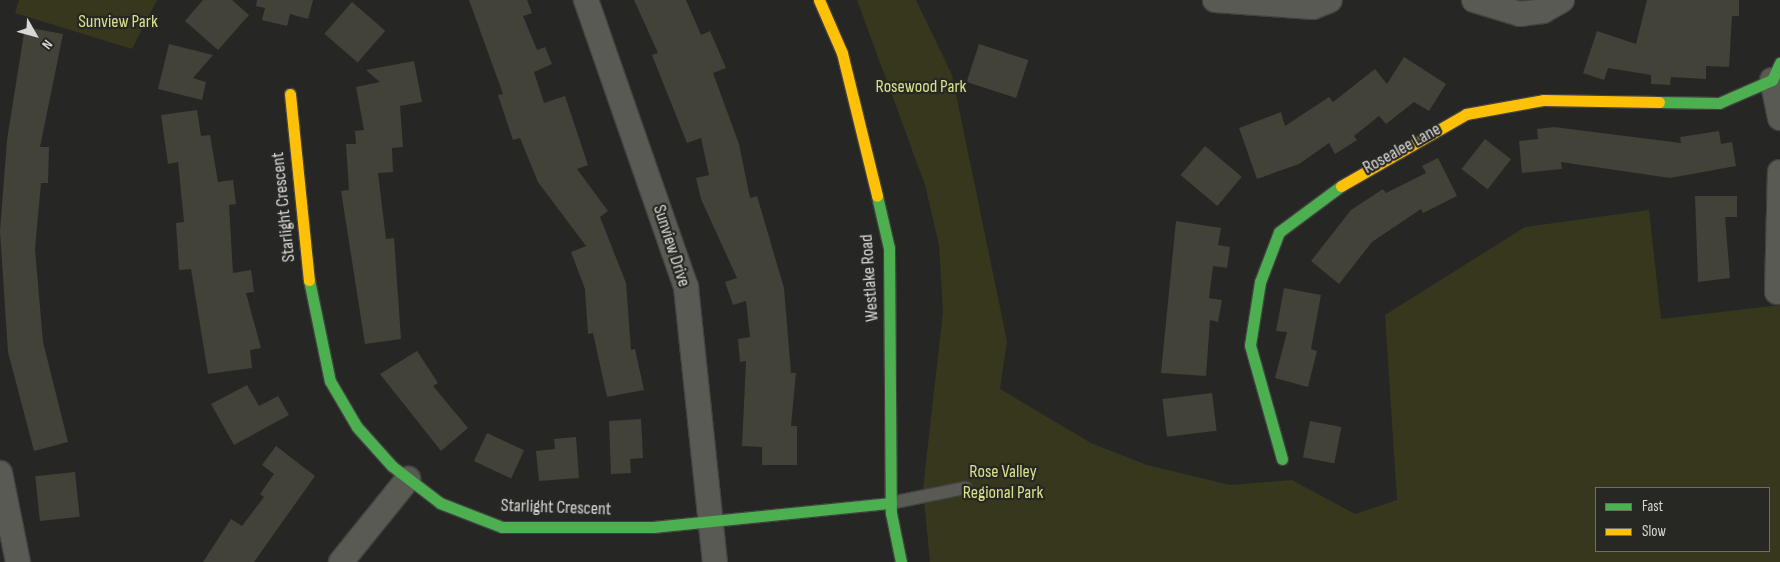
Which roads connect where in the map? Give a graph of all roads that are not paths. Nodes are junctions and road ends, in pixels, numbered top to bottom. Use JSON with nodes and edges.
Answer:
{"nodes":[{"id":1,"x":586,"y":0,"type":"edge"},
{"id":2,"x":819,"y":0,"type":"edge"},
{"id":3,"x":1215,"y":0,"type":"edge"},
{"id":4,"x":1330,"y":0,"type":"edge"},
{"id":5,"x":1474,"y":0,"type":"edge"},
{"id":6,"x":1562,"y":0,"type":"edge"},
{"id":7,"x":1776,"y":72,"type":"edge"},
{"id":8,"x":290,"y":94,"type":"dead end"},
{"id":9,"x":1780,"y":118,"type":"edge"},
{"id":10,"x":1780,"y":172,"type":"edge"},
{"id":11,"x":1777,"y":292,"type":"dead end"},
{"id":12,"x":1282,"y":459,"type":"dead end"},
{"id":13,"x":0,"y":472,"type":"edge"},
{"id":14,"x":408,"y":479,"type":"junction"},
{"id":15,"x":965,"y":488,"type":"dead end"},
{"id":16,"x":891,"y":504,"type":"junction"},
{"id":17,"x":711,"y":522,"type":"junction"},
{"id":18,"x":18,"y":562,"type":"edge"},
{"id":19,"x":341,"y":562,"type":"edge"},
{"id":20,"x":715,"y":562,"type":"edge"},
{"id":21,"x":901,"y":562,"type":"edge"}],
"edges":[{"from":1,"to":17,"type":"street","name":"Sunview Drive"},
{"from":2,"to":16,"type":"street","name":"Westlake Road"},
{"from":3,"to":4,"type":"street"},
{"from":5,"to":6,"type":"street"},
{"from":7,"to":9,"type":"street","name":"Rosealee Lane"},
{"from":7,"to":12,"type":"street","name":"Rosealee Lane"},
{"from":8,"to":14,"type":"street","name":"Starlight Crescent"},
{"from":10,"to":11,"type":"street"},
{"from":13,"to":18,"type":"street"},
{"from":14,"to":17,"type":"street","name":"Starlight Crescent"},
{"from":14,"to":19,"type":"street"},
{"from":15,"to":16,"type":"lane"},
{"from":16,"to":17,"type":"street","name":"Starlight Crescent"},
{"from":16,"to":21,"type":"street","name":"Westlake Road"},
{"from":17,"to":20,"type":"street","name":"Sunview Drive"}]}
